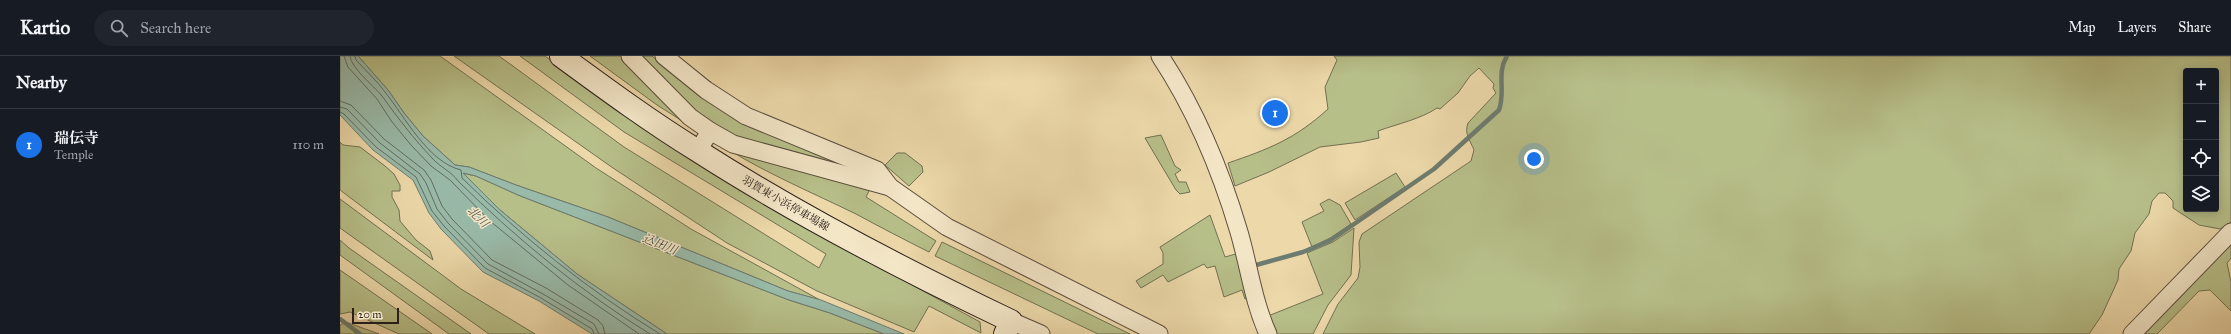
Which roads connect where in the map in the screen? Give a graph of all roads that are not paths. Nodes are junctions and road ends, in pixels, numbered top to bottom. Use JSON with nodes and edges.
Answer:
{"nodes":[{"id":1,"x":562,"y":56,"type":"edge"},
{"id":2,"x":630,"y":56,"type":"edge"},
{"id":3,"x":664,"y":56,"type":"edge"},
{"id":4,"x":1160,"y":56,"type":"edge"},
{"id":5,"x":710,"y":131,"type":"junction"},
{"id":6,"x":698,"y":151,"type":"junction"},
{"id":7,"x":890,"y":187,"type":"junction"},
{"id":8,"x":2231,"y":232,"type":"edge"},
{"id":9,"x":1008,"y":327,"type":"edge"},
{"id":10,"x":1041,"y":334,"type":"edge"},
{"id":11,"x":1159,"y":334,"type":"edge"},
{"id":12,"x":1268,"y":334,"type":"edge"},
{"id":13,"x":2132,"y":334,"type":"edge"}],
"edges":[{"from":1,"to":6,"type":"main road","name":"羽賀東小浜停車場線"},
{"from":2,"to":5,"type":"street"},
{"from":3,"to":7,"type":"street"},
{"from":4,"to":12,"type":"street"},
{"from":5,"to":6,"type":"street"},
{"from":5,"to":7,"type":"street"},
{"from":6,"to":9,"type":"main road","name":"羽賀東小浜停車場線"},
{"from":7,"to":11,"type":"street"},
{"from":8,"to":13,"type":"street"},
{"from":9,"to":10,"type":"street"}]}
